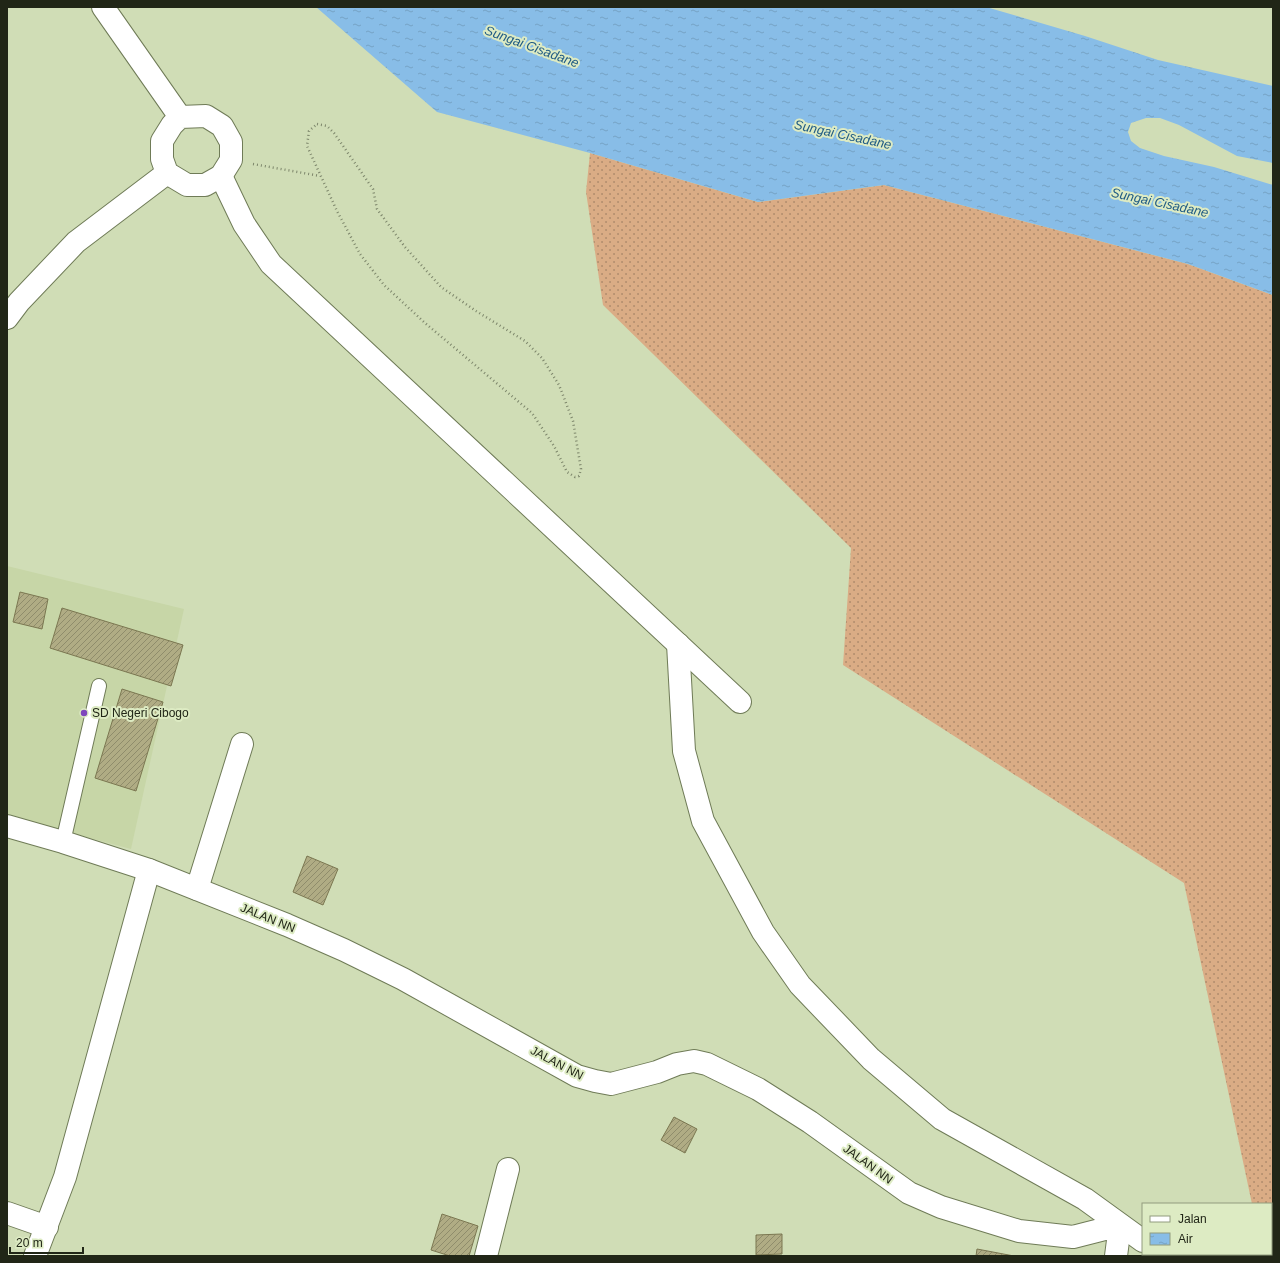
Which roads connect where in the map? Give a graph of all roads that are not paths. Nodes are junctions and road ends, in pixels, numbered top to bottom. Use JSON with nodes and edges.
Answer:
{"nodes":[{"id":1,"x":102,"y":7,"type":"edge"},
{"id":2,"x":180,"y":117,"type":"junction"},
{"id":3,"x":226,"y":168,"type":"junction"},
{"id":4,"x":168,"y":173,"type":"junction"},
{"id":5,"x":7,"y":318,"type":"edge"},
{"id":6,"x":678,"y":644,"type":"junction"},
{"id":7,"x":98,"y":686,"type":"dead end"},
{"id":8,"x":740,"y":702,"type":"dead end"},
{"id":9,"x":242,"y":744,"type":"dead end"},
{"id":10,"x":7,"y":826,"type":"edge"},
{"id":11,"x":63,"y":842,"type":"junction"},
{"id":12,"x":149,"y":870,"type":"junction"},
{"id":13,"x":197,"y":889,"type":"junction"},
{"id":14,"x":508,"y":1170,"type":"dead end"},
{"id":15,"x":7,"y":1213,"type":"edge"},
{"id":16,"x":1120,"y":1225,"type":"junction"},
{"id":17,"x":47,"y":1227,"type":"junction"},
{"id":18,"x":1142,"y":1240,"type":"edge"},
{"id":19,"x":35,"y":1256,"type":"edge"},
{"id":20,"x":486,"y":1256,"type":"edge"},
{"id":21,"x":1116,"y":1256,"type":"edge"}],
"edges":[{"from":1,"to":2,"type":"street"},
{"from":2,"to":3,"type":"street"},
{"from":2,"to":4,"type":"street"},
{"from":3,"to":4,"type":"street"},
{"from":3,"to":6,"type":"street"},
{"from":4,"to":5,"type":"street"},
{"from":6,"to":8,"type":"street"},
{"from":6,"to":16,"type":"street"},
{"from":7,"to":11,"type":"lane"},
{"from":9,"to":13,"type":"street"},
{"from":10,"to":11,"type":"street","name":"JALAN NN"},
{"from":11,"to":12,"type":"street","name":"JALAN NN"},
{"from":12,"to":13,"type":"street","name":"JALAN NN"},
{"from":12,"to":17,"type":"street"},
{"from":13,"to":16,"type":"street","name":"JALAN NN"},
{"from":14,"to":20,"type":"street"},
{"from":15,"to":17,"type":"street"},
{"from":16,"to":18,"type":"street"},
{"from":16,"to":21,"type":"street"},
{"from":17,"to":19,"type":"street"}]}
